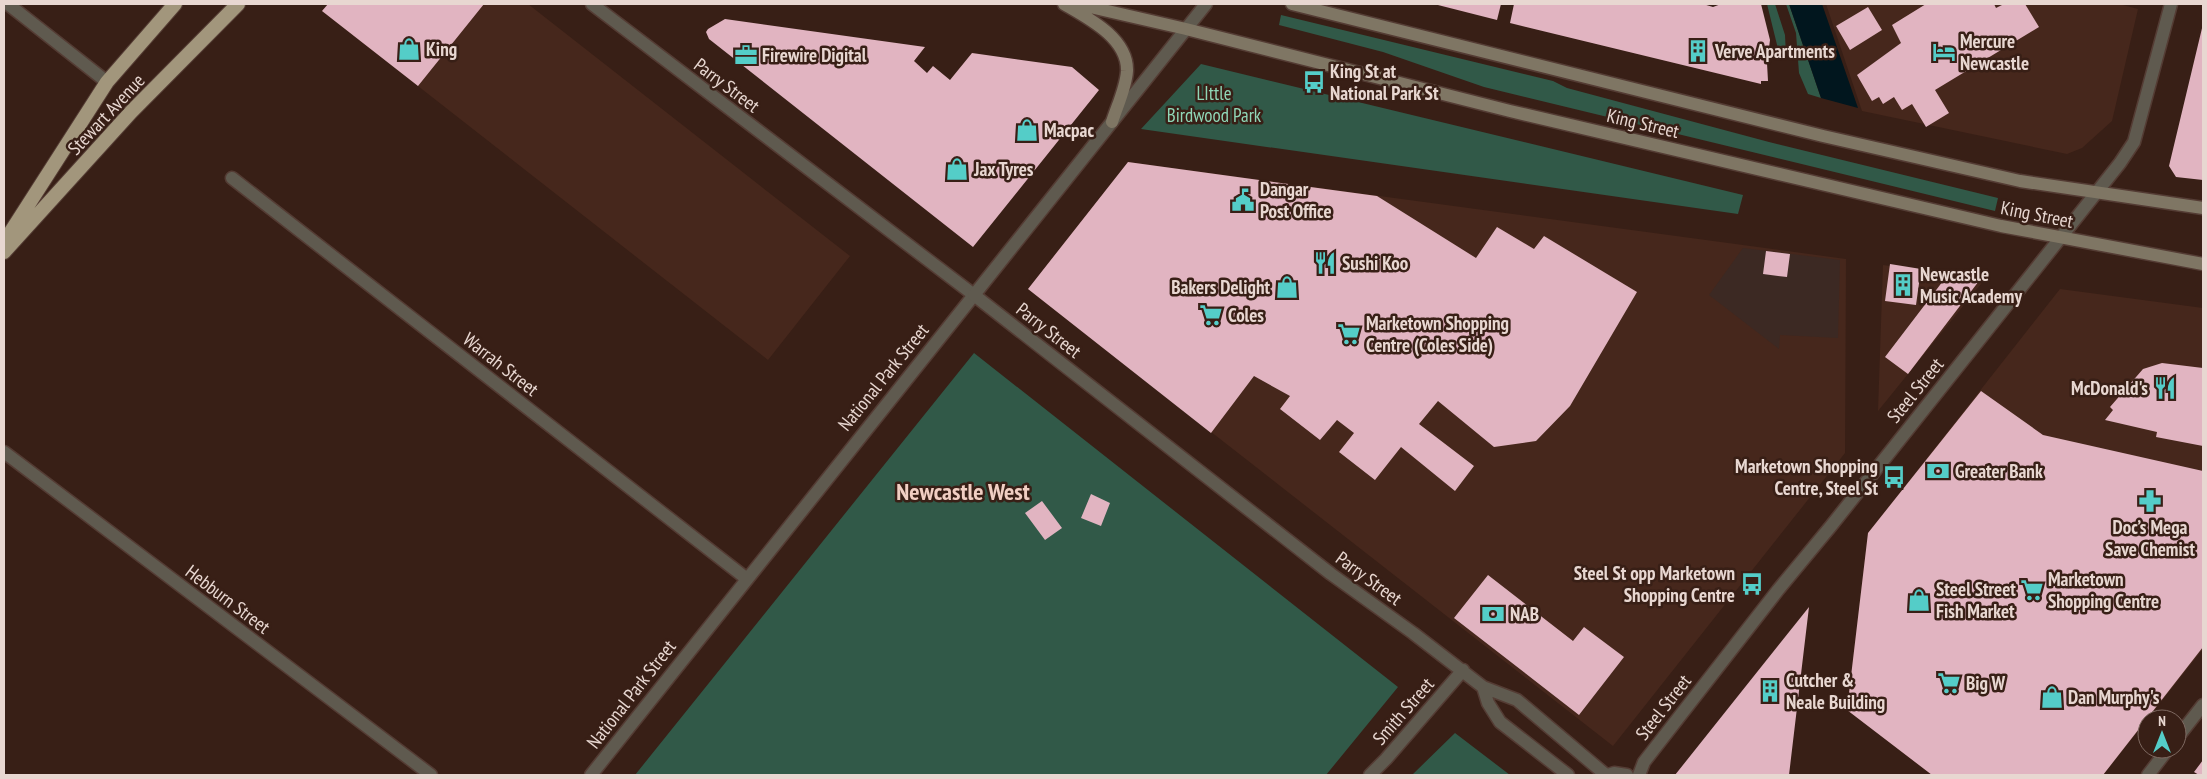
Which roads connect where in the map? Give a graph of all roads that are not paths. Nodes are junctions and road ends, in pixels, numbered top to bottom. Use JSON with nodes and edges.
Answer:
{"nodes":[{"id":1,"x":8,"y":4,"type":"edge"},
{"id":2,"x":175,"y":4,"type":"edge"},
{"id":3,"x":238,"y":4,"type":"edge"},
{"id":4,"x":592,"y":4,"type":"edge"},
{"id":5,"x":1064,"y":4,"type":"edge"},
{"id":6,"x":1077,"y":4,"type":"edge"},
{"id":7,"x":1206,"y":4,"type":"edge"},
{"id":8,"x":1292,"y":4,"type":"edge"},
{"id":9,"x":2171,"y":4,"type":"edge"},
{"id":10,"x":1186,"y":29,"type":"junction"},
{"id":11,"x":107,"y":82,"type":"junction"},
{"id":12,"x":1112,"y":122,"type":"junction"},
{"id":13,"x":232,"y":178,"type":"dead end"},
{"id":14,"x":2097,"y":193,"type":"junction"},
{"id":15,"x":2203,"y":208,"type":"edge"},
{"id":16,"x":2063,"y":238,"type":"junction"},
{"id":17,"x":4,"y":243,"type":"edge"},
{"id":18,"x":4,"y":252,"type":"edge"},
{"id":19,"x":2203,"y":264,"type":"edge"},
{"id":20,"x":974,"y":295,"type":"junction"},
{"id":21,"x":4,"y":452,"type":"edge"},
{"id":22,"x":747,"y":579,"type":"junction"},
{"id":23,"x":1463,"y":670,"type":"junction"},
{"id":24,"x":1483,"y":687,"type":"junction"},
{"id":25,"x":2203,"y":705,"type":"edge"},
{"id":26,"x":2187,"y":725,"type":"edge"},
{"id":27,"x":2160,"y":759,"type":"edge"},
{"id":28,"x":430,"y":775,"type":"edge"},
{"id":29,"x":591,"y":775,"type":"edge"},
{"id":30,"x":1370,"y":775,"type":"edge"},
{"id":31,"x":1568,"y":775,"type":"edge"},
{"id":32,"x":1607,"y":775,"type":"edge"},
{"id":33,"x":1627,"y":775,"type":"edge"},
{"id":34,"x":1639,"y":775,"type":"edge"},
{"id":35,"x":2148,"y":775,"type":"edge"}],
"edges":[{"from":1,"to":11,"type":"street"},
{"from":2,"to":11,"type":"highway","name":"Stewart Avenue"},
{"from":3,"to":18,"type":"highway","name":"Stewart Avenue"},
{"from":4,"to":20,"type":"street","name":"Parry Street"},
{"from":5,"to":12,"type":"main road"},
{"from":6,"to":10,"type":"main road","name":"King Street"},
{"from":7,"to":10,"type":"street","name":"National Park Street"},
{"from":8,"to":14,"type":"main road","name":"King Street"},
{"from":9,"to":14,"type":"street","name":"Steel Street"},
{"from":10,"to":12,"type":"street","name":"National Park Street"},
{"from":10,"to":16,"type":"main road","name":"King Street"},
{"from":11,"to":17,"type":"highway","name":"Stewart Avenue"},
{"from":12,"to":20,"type":"street","name":"National Park Street"},
{"from":13,"to":22,"type":"street","name":"Warrah Street"},
{"from":14,"to":15,"type":"main road","name":"King Street"},
{"from":14,"to":16,"type":"street","name":"Steel Street"},
{"from":16,"to":19,"type":"main road","name":"King Street"},
{"from":16,"to":34,"type":"street","name":"Steel Street"},
{"from":20,"to":22,"type":"street","name":"National Park Street"},
{"from":20,"to":23,"type":"street","name":"Parry Street"},
{"from":21,"to":28,"type":"street","name":"Hebburn Street"},
{"from":22,"to":29,"type":"street","name":"National Park Street"},
{"from":23,"to":24,"type":"street","name":"Parry Street"},
{"from":23,"to":30,"type":"street","name":"Smith Street"},
{"from":24,"to":31,"type":"street","name":"Parry Street"},
{"from":24,"to":32,"type":"street","name":"Parry Street"},
{"from":25,"to":26,"type":"street"},
{"from":27,"to":35,"type":"street"},
{"from":32,"to":33,"type":"street","name":"Parry Street"}]}
